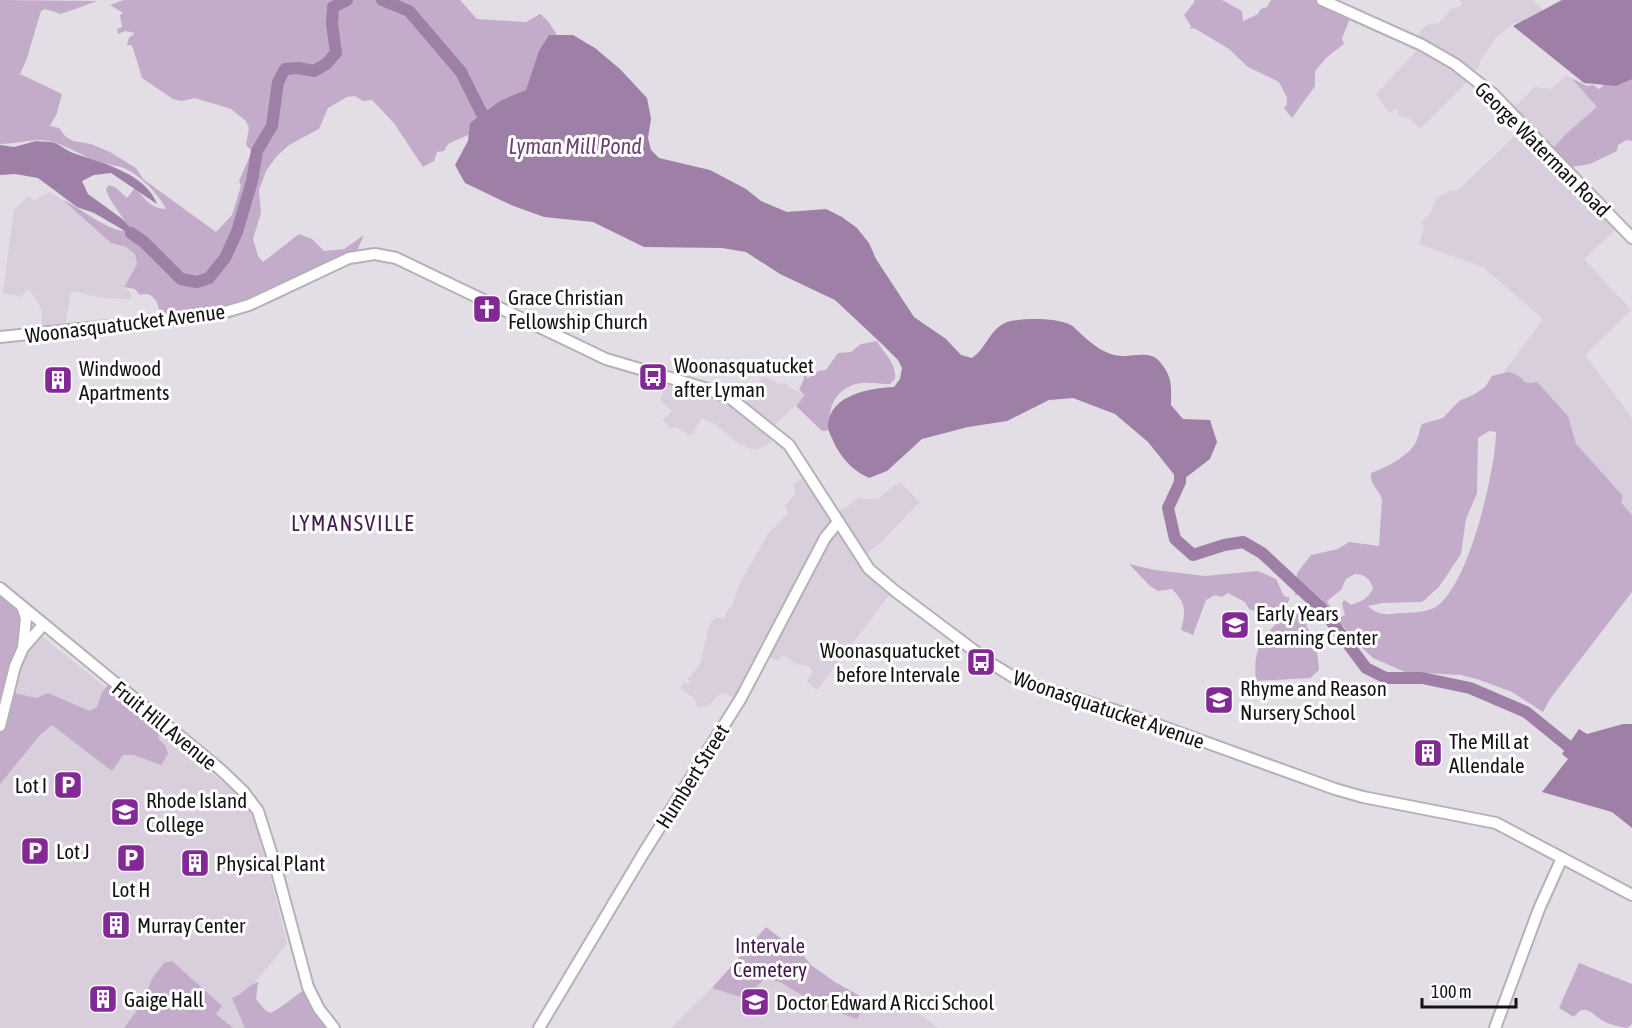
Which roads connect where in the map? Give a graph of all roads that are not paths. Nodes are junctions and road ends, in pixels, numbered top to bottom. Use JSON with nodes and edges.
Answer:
{"nodes":[{"id":1,"x":1322,"y":0,"type":"edge"},
{"id":2,"x":1632,"y":238,"type":"edge"},
{"id":3,"x":0,"y":338,"type":"edge"},
{"id":4,"x":838,"y":522,"type":"junction"},
{"id":5,"x":0,"y":588,"type":"edge"},
{"id":6,"x":23,"y":609,"type":"junction"},
{"id":7,"x":43,"y":625,"type":"junction"},
{"id":8,"x":23,"y":648,"type":"junction"},
{"id":9,"x":0,"y":726,"type":"edge"},
{"id":10,"x":1563,"y":858,"type":"junction"},
{"id":11,"x":1632,"y":895,"type":"edge"},
{"id":12,"x":334,"y":1028,"type":"edge"},
{"id":13,"x":539,"y":1028,"type":"edge"},
{"id":14,"x":1495,"y":1028,"type":"edge"}],
"edges":[{"from":1,"to":2,"type":"street","name":"George Waterman Road"},
{"from":3,"to":4,"type":"street","name":"Woonasquatucket Avenue"},
{"from":4,"to":10,"type":"street","name":"Woonasquatucket Avenue"},
{"from":4,"to":13,"type":"street","name":"Humbert Street"},
{"from":5,"to":6,"type":"street","name":"Fruit Hill Avenue"},
{"from":6,"to":7,"type":"street","name":"Fruit Hill Avenue"},
{"from":6,"to":8,"type":"street"},
{"from":7,"to":8,"type":"street"},
{"from":7,"to":12,"type":"street","name":"Fruit Hill Avenue"},
{"from":8,"to":9,"type":"street"},
{"from":10,"to":11,"type":"street","name":"Woonasquatucket Avenue"},
{"from":10,"to":14,"type":"street"}]}
